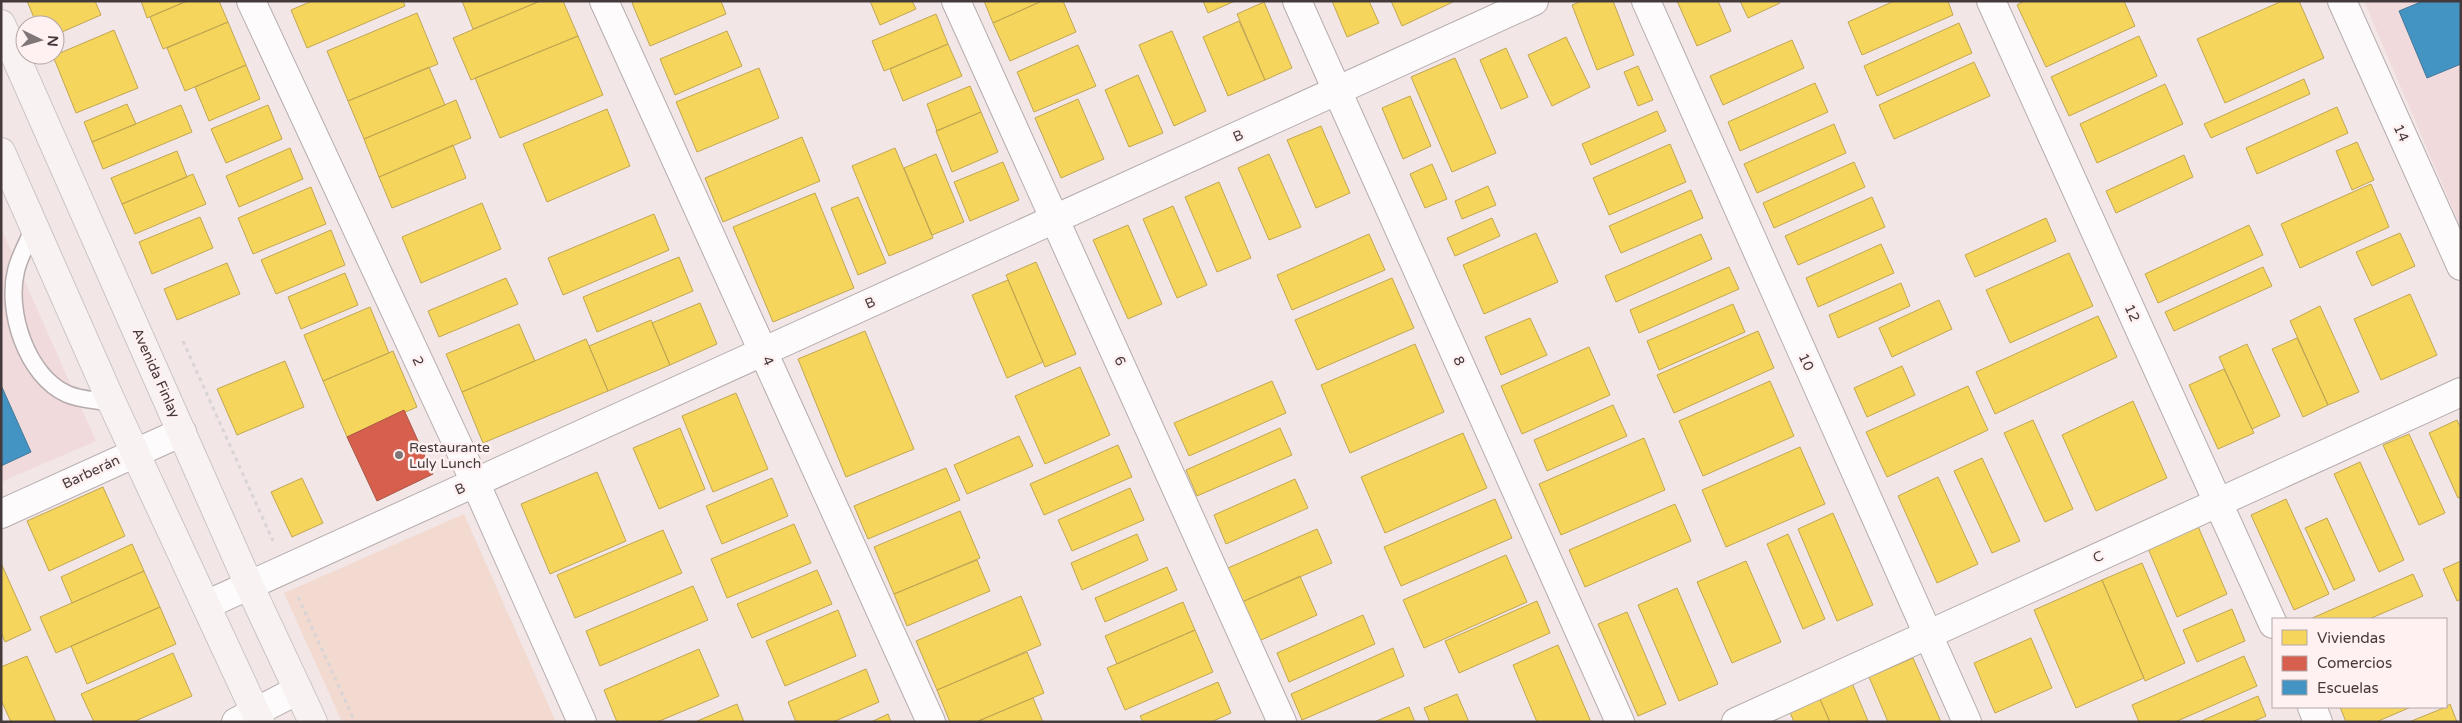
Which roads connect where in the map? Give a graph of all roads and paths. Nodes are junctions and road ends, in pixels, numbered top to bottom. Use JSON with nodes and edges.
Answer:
{"nodes":[{"id":1,"x":251,"y":1,"type":"edge"},
{"id":2,"x":604,"y":1,"type":"edge"},
{"id":3,"x":956,"y":1,"type":"edge"},
{"id":4,"x":1297,"y":1,"type":"edge"},
{"id":5,"x":1534,"y":1,"type":"edge"},
{"id":6,"x":1646,"y":1,"type":"edge"},
{"id":7,"x":1991,"y":1,"type":"edge"},
{"id":8,"x":2342,"y":1,"type":"edge"},
{"id":9,"x":1,"y":24,"type":"edge"},
{"id":10,"x":1337,"y":90,"type":"junction"},
{"id":11,"x":1,"y":152,"type":"edge"},
{"id":12,"x":1055,"y":219,"type":"junction"},
{"id":13,"x":33,"y":229,"type":"junction"},
{"id":14,"x":2461,"y":266,"type":"edge"},
{"id":15,"x":183,"y":341,"type":"dead end"},
{"id":16,"x":763,"y":352,"type":"junction"},
{"id":17,"x":2461,"y":392,"type":"edge"},
{"id":18,"x":112,"y":403,"type":"junction"},
{"id":19,"x":182,"y":432,"type":"junction"},
{"id":20,"x":136,"y":452,"type":"junction"},
{"id":21,"x":475,"y":482,"type":"junction"},
{"id":22,"x":2217,"y":503,"type":"junction"},
{"id":23,"x":1,"y":514,"type":"edge"},
{"id":24,"x":285,"y":569,"type":"junction"},
{"id":25,"x":249,"y":585,"type":"junction"},
{"id":26,"x":206,"y":605,"type":"junction"},
{"id":27,"x":2272,"y":622,"type":"edge"},
{"id":28,"x":1928,"y":635,"type":"junction"},
{"id":29,"x":298,"y":690,"type":"junction"},
{"id":30,"x":2312,"y":708,"type":"edge"},
{"id":31,"x":250,"y":719,"type":"edge"},
{"id":32,"x":313,"y":722,"type":"edge"},
{"id":33,"x":355,"y":722,"type":"edge"},
{"id":34,"x":582,"y":722,"type":"edge"},
{"id":35,"x":931,"y":722,"type":"edge"},
{"id":36,"x":1282,"y":722,"type":"edge"},
{"id":37,"x":1620,"y":722,"type":"edge"},
{"id":38,"x":1736,"y":722,"type":"edge"},
{"id":39,"x":1967,"y":722,"type":"edge"},
{"id":40,"x":2318,"y":722,"type":"edge"}],
"edges":[{"from":1,"to":21,"type":"street","name":"2"},
{"from":2,"to":16,"type":"street","name":"4"},
{"from":3,"to":12,"type":"street","name":"6"},
{"from":4,"to":10,"type":"street","name":"8"},
{"from":5,"to":10,"type":"street","name":"B"},
{"from":6,"to":28,"type":"street","name":"10"},
{"from":7,"to":22,"type":"street","name":"12"},
{"from":8,"to":14,"type":"street","name":"14"},
{"from":9,"to":19,"type":"main road","name":"Avenida Finlay"},
{"from":10,"to":12,"type":"street","name":"B"},
{"from":10,"to":37,"type":"street","name":"8"},
{"from":11,"to":13,"type":"main road"},
{"from":12,"to":16,"type":"street","name":"B"},
{"from":12,"to":36,"type":"street","name":"6"},
{"from":13,"to":18,"type":"main road"},
{"from":13,"to":18,"type":"lane"},
{"from":15,"to":24,"type":"path"},
{"from":16,"to":21,"type":"street","name":"B"},
{"from":16,"to":35,"type":"street","name":"4"},
{"from":17,"to":22,"type":"street","name":"C"},
{"from":18,"to":20,"type":"main road"},
{"from":19,"to":20,"type":"street","name":"Barberán"},
{"from":19,"to":25,"type":"main road","name":"Avenida Finlay"},
{"from":20,"to":23,"type":"street","name":"Barberán"},
{"from":20,"to":26,"type":"main road"},
{"from":21,"to":24,"type":"street","name":"B"},
{"from":21,"to":34,"type":"street","name":"2"},
{"from":22,"to":27,"type":"street","name":"12"},
{"from":22,"to":28,"type":"street","name":"C"},
{"from":24,"to":25,"type":"street","name":"B"},
{"from":24,"to":33,"type":"path"},
{"from":25,"to":26,"type":"street","name":"B"},
{"from":25,"to":29,"type":"main road","name":"Avenida Finlay"},
{"from":26,"to":31,"type":"main road"},
{"from":28,"to":38,"type":"street","name":"C"},
{"from":28,"to":39,"type":"street","name":"10"},
{"from":29,"to":31,"type":"street"},
{"from":29,"to":32,"type":"main road","name":"Avenida Finlay"},
{"from":30,"to":40,"type":"street"}]}
